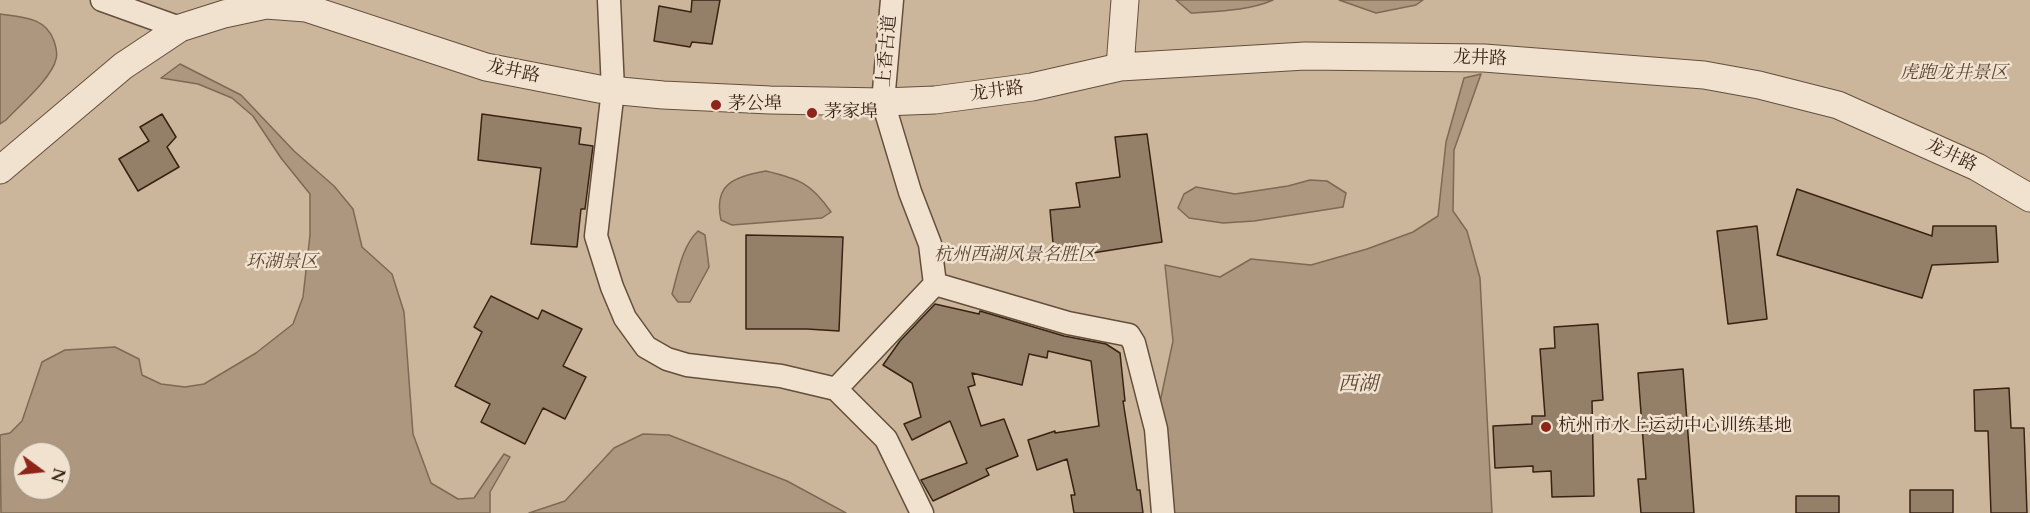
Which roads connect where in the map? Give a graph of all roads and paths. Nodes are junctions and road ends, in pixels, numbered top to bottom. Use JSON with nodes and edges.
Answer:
{"nodes":[{"id":1,"x":102,"y":0,"type":"edge"},
{"id":2,"x":609,"y":0,"type":"edge"},
{"id":3,"x":892,"y":0,"type":"edge"},
{"id":4,"x":1125,"y":0,"type":"edge"},
{"id":5,"x":180,"y":28,"type":"junction"},
{"id":6,"x":1120,"y":67,"type":"junction"},
{"id":7,"x":613,"y":90,"type":"junction"},
{"id":8,"x":883,"y":102,"type":"junction"},
{"id":9,"x":0,"y":170,"type":"edge"},
{"id":10,"x":2030,"y":198,"type":"edge"},
{"id":11,"x":935,"y":284,"type":"junction"},
{"id":12,"x":836,"y":389,"type":"junction"},
{"id":13,"x":922,"y":513,"type":"edge"},
{"id":14,"x":1163,"y":513,"type":"edge"}],
"edges":[{"from":1,"to":5,"type":"street"},
{"from":2,"to":7,"type":"street"},
{"from":3,"to":8,"type":"street","name":"上香古道"},
{"from":4,"to":6,"type":"street"},
{"from":5,"to":7,"type":"street","name":"龙井路"},
{"from":5,"to":9,"type":"street","name":"龙井路"},
{"from":6,"to":8,"type":"street","name":"龙井路"},
{"from":6,"to":10,"type":"street","name":"龙井路"},
{"from":7,"to":8,"type":"street","name":"龙井路"},
{"from":7,"to":12,"type":"street"},
{"from":8,"to":11,"type":"street"},
{"from":11,"to":12,"type":"street"},
{"from":11,"to":14,"type":"street"},
{"from":12,"to":13,"type":"street"}]}
